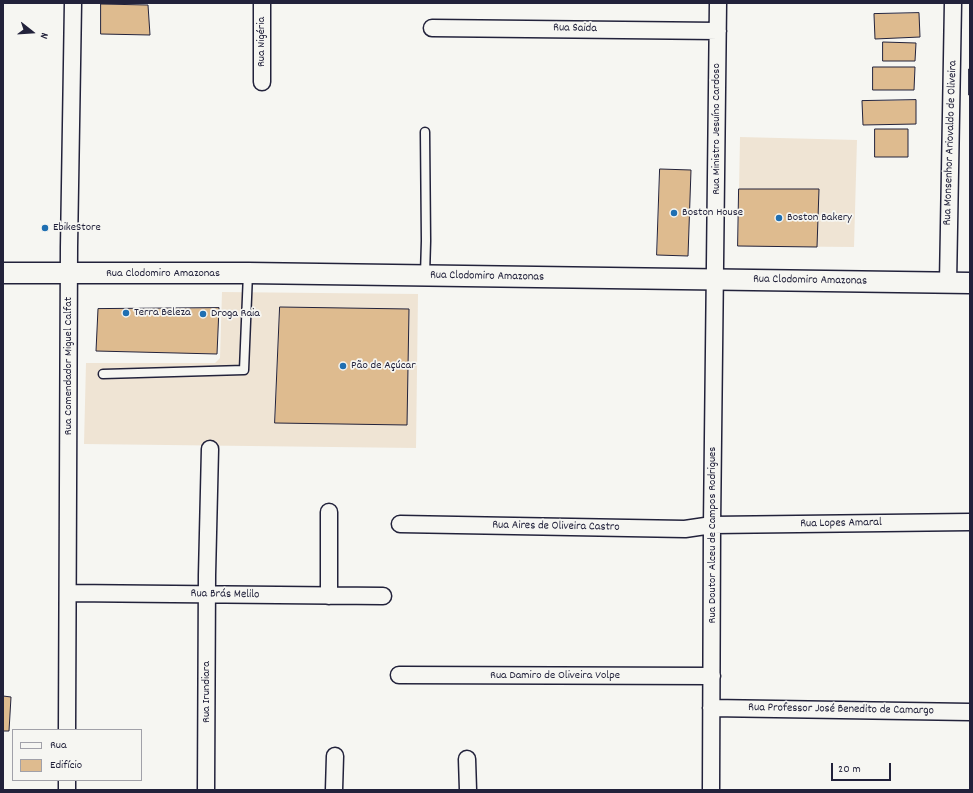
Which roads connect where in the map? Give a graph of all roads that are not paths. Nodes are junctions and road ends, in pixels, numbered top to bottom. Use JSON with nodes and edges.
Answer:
{"nodes":[{"id":1,"x":73,"y":3,"type":"edge"},
{"id":2,"x":262,"y":3,"type":"edge"},
{"id":3,"x":718,"y":3,"type":"edge"},
{"id":4,"x":953,"y":3,"type":"edge"},
{"id":5,"x":432,"y":28,"type":"dead end"},
{"id":6,"x":718,"y":31,"type":"junction"},
{"id":7,"x":262,"y":82,"type":"dead end"},
{"id":8,"x":425,"y":132,"type":"dead end"},
{"id":9,"x":3,"y":273,"type":"edge"},
{"id":10,"x":248,"y":273,"type":"junction"},
{"id":11,"x":69,"y":274,"type":"junction"},
{"id":12,"x":425,"y":276,"type":"junction"},
{"id":13,"x":716,"y":280,"type":"junction"},
{"id":14,"x":948,"y":283,"type":"junction"},
{"id":15,"x":970,"y":283,"type":"edge"},
{"id":16,"x":103,"y":374,"type":"dead end"},
{"id":17,"x":210,"y":449,"type":"dead end"},
{"id":18,"x":329,"y":512,"type":"dead end"},
{"id":19,"x":970,"y":522,"type":"edge"},
{"id":20,"x":400,"y":524,"type":"dead end"},
{"id":21,"x":712,"y":525,"type":"junction"},
{"id":22,"x":68,"y":593,"type":"junction"},
{"id":23,"x":207,"y":595,"type":"junction"},
{"id":24,"x":329,"y":596,"type":"junction"},
{"id":25,"x":383,"y":596,"type":"dead end"},
{"id":26,"x":399,"y":675,"type":"dead end"},
{"id":27,"x":712,"y":676,"type":"junction"},
{"id":28,"x":712,"y":708,"type":"junction"},
{"id":29,"x":970,"y":712,"type":"edge"},
{"id":30,"x":67,"y":729,"type":"edge"},
{"id":31,"x":335,"y":756,"type":"dead end"},
{"id":32,"x":467,"y":759,"type":"dead end"},
{"id":33,"x":206,"y":790,"type":"edge"},
{"id":34,"x":334,"y":790,"type":"edge"},
{"id":35,"x":468,"y":790,"type":"edge"},
{"id":36,"x":711,"y":790,"type":"edge"}],
"edges":[{"from":1,"to":11,"type":"street","name":"Rua Comendador Miguel Calfat"},
{"from":2,"to":7,"type":"street","name":"Rua Nigéria"},
{"from":3,"to":6,"type":"street","name":"Rua Ministro Jesuíno Cardoso"},
{"from":4,"to":14,"type":"street","name":"Rua Monsenhor Ariovaldo de Oliveira"},
{"from":5,"to":6,"type":"street","name":"Rua Saida"},
{"from":6,"to":13,"type":"street","name":"Rua Ministro Jesuíno Cardoso"},
{"from":8,"to":12,"type":"lane"},
{"from":9,"to":11,"type":"street","name":"Rua Clodomiro Amazonas"},
{"from":10,"to":11,"type":"street","name":"Rua Clodomiro Amazonas"},
{"from":10,"to":12,"type":"street","name":"Rua Clodomiro Amazonas"},
{"from":10,"to":16,"type":"lane"},
{"from":11,"to":22,"type":"street","name":"Rua Comendador Miguel Calfat"},
{"from":12,"to":13,"type":"street","name":"Rua Clodomiro Amazonas"},
{"from":13,"to":14,"type":"street","name":"Rua Clodomiro Amazonas"},
{"from":13,"to":21,"type":"street","name":"Rua Doutor Alceu de Campos Rodrigues"},
{"from":14,"to":15,"type":"street","name":"Rua Clodomiro Amazonas"},
{"from":17,"to":23,"type":"street","name":"Rua Irundiara"},
{"from":18,"to":24,"type":"street"},
{"from":19,"to":21,"type":"street","name":"Rua Lopes Amaral"},
{"from":20,"to":21,"type":"street","name":"Rua Aires de Oliveira Castro"},
{"from":21,"to":27,"type":"street","name":"Rua Doutor Alceu de Campos Rodrigues"},
{"from":22,"to":23,"type":"street","name":"Rua Brás Melilo"},
{"from":22,"to":30,"type":"street","name":"Rua Comendador Miguel Calfat"},
{"from":23,"to":24,"type":"street","name":"Rua Brás Melilo"},
{"from":23,"to":33,"type":"street","name":"Rua Irundiara"},
{"from":24,"to":25,"type":"street","name":"Rua Brás Melilo"},
{"from":26,"to":27,"type":"street","name":"Rua Damiro de Oliveira Volpe"},
{"from":27,"to":28,"type":"street","name":"Rua Doutor Alceu de Campos Rodrigues"},
{"from":28,"to":29,"type":"street","name":"Rua Professor José Benedito de Camargo"},
{"from":28,"to":36,"type":"street","name":"Rua Doutor Alceu de Campos Rodrigues"},
{"from":31,"to":34,"type":"street"},
{"from":32,"to":35,"type":"street"}]}
